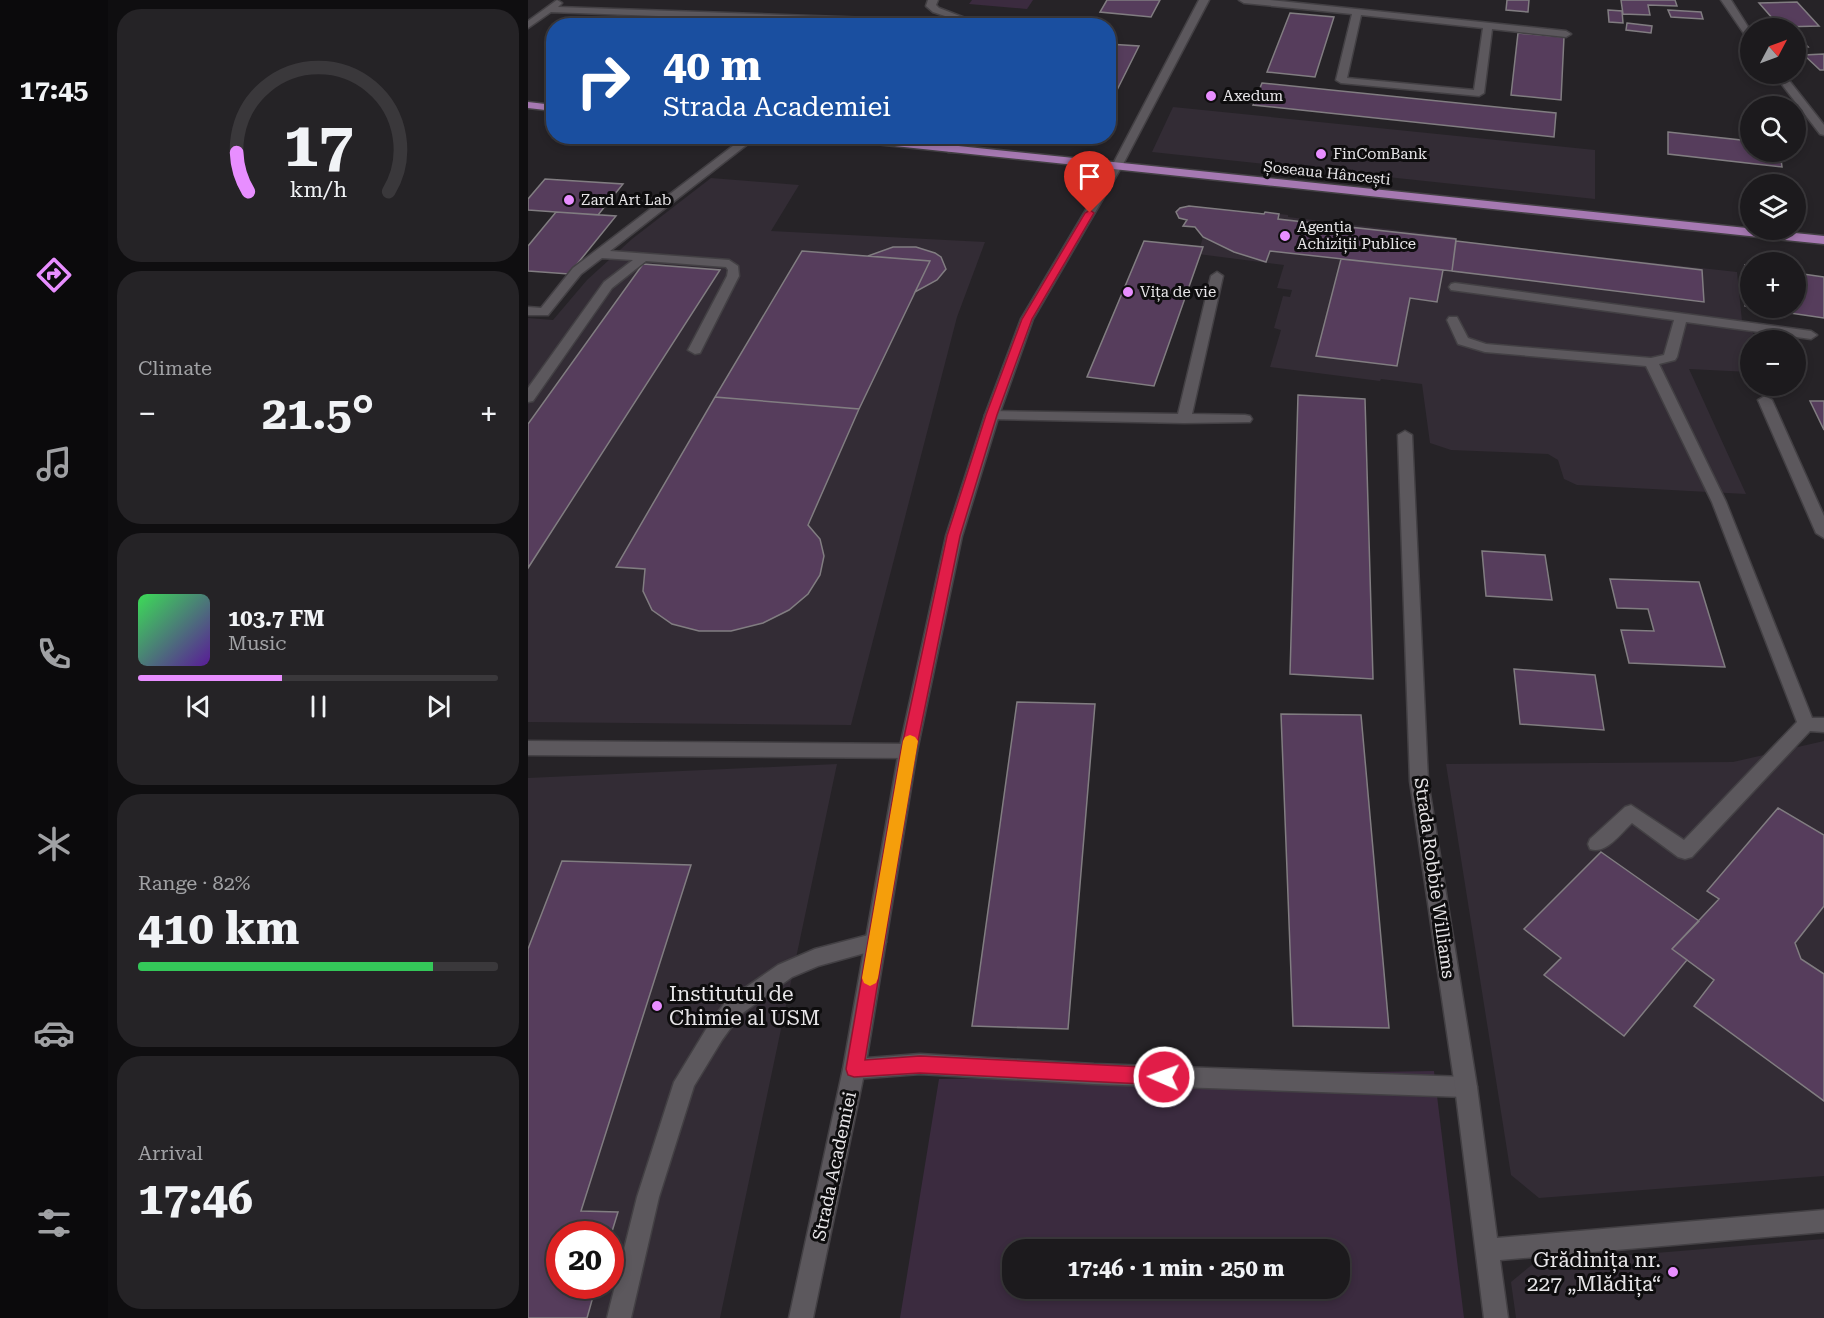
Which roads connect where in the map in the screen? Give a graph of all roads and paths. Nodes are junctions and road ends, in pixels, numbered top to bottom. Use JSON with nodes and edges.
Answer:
{"nodes":[{"id":1,"x":560,"y":0,"type":"edge"},
{"id":2,"x":933,"y":0,"type":"edge"},
{"id":3,"x":1204,"y":0,"type":"edge"},
{"id":4,"x":1244,"y":0,"type":"edge"},
{"id":5,"x":1726,"y":0,"type":"edge"},
{"id":6,"x":550,"y":9,"type":"junction"},
{"id":7,"x":1357,"y":12,"type":"junction"},
{"id":8,"x":794,"y":18,"type":"edge"},
{"id":9,"x":962,"y":18,"type":"edge"},
{"id":10,"x":1740,"y":21,"type":"edge"},
{"id":11,"x":528,"y":25,"type":"edge"},
{"id":12,"x":1488,"y":25,"type":"junction"},
{"id":13,"x":1566,"y":34,"type":"dead end"},
{"id":14,"x":1787,"y":84,"type":"edge"},
{"id":15,"x":528,"y":105,"type":"edge"},
{"id":16,"x":546,"y":107,"type":"edge"},
{"id":17,"x":1824,"y":132,"type":"edge"},
{"id":18,"x":743,"y":144,"type":"edge"},
{"id":19,"x":899,"y":144,"type":"edge"},
{"id":20,"x":955,"y":144,"type":"edge"},
{"id":21,"x":952,"y":150,"type":"junction"},
{"id":22,"x":1118,"y":166,"type":"junction"},
{"id":23,"x":1824,"y":240,"type":"edge"},
{"id":24,"x":600,"y":254,"type":"junction"},
{"id":25,"x":643,"y":258,"type":"junction"},
{"id":26,"x":1217,"y":276,"type":"dead end"},
{"id":27,"x":1455,"y":287,"type":"dead end"},
{"id":28,"x":528,"y":311,"type":"edge"},
{"id":29,"x":1681,"y":318,"type":"junction"},
{"id":30,"x":1453,"y":320,"type":"dead end"},
{"id":31,"x":1812,"y":335,"type":"dead end"},
{"id":32,"x":695,"y":350,"type":"dead end"},
{"id":33,"x":1651,"y":362,"type":"junction"},
{"id":34,"x":528,"y":398,"type":"edge"},
{"id":35,"x":1765,"y":400,"type":"dead end"},
{"id":36,"x":992,"y":415,"type":"junction"},
{"id":37,"x":1184,"y":419,"type":"junction"},
{"id":38,"x":1245,"y":419,"type":"dead end"},
{"id":39,"x":1405,"y":435,"type":"dead end"},
{"id":40,"x":1824,"y":533,"type":"edge"},
{"id":41,"x":1815,"y":725,"type":"edge"},
{"id":42,"x":528,"y":748,"type":"edge"},
{"id":43,"x":908,"y":751,"type":"junction"},
{"id":44,"x":1597,"y":844,"type":"dead end"},
{"id":45,"x":876,"y":942,"type":"junction"},
{"id":46,"x":854,"y":1069,"type":"junction"},
{"id":47,"x":1466,"y":1088,"type":"junction"},
{"id":48,"x":1824,"y":1221,"type":"edge"},
{"id":49,"x":1487,"y":1250,"type":"junction"},
{"id":50,"x":619,"y":1318,"type":"edge"},
{"id":51,"x":801,"y":1318,"type":"edge"},
{"id":52,"x":1496,"y":1318,"type":"edge"}],
"edges":[{"from":1,"to":6,"type":"street"},
{"from":2,"to":9,"type":"street"},
{"from":3,"to":22,"type":"street","name":"Strada Academiei"},
{"from":4,"to":7,"type":"street"},
{"from":5,"to":10,"type":"street"},
{"from":6,"to":8,"type":"street"},
{"from":6,"to":11,"type":"street"},
{"from":7,"to":12,"type":"street"},
{"from":7,"to":12,"type":"street"},
{"from":12,"to":13,"type":"street"},
{"from":14,"to":17,"type":"street"},
{"from":15,"to":16,"type":"main road"},
{"from":18,"to":24,"type":"street"},
{"from":19,"to":21,"type":"main road","name":"Șoseaua Hâncești"},
{"from":20,"to":21,"type":"street"},
{"from":21,"to":22,"type":"main road","name":"Șoseaua Hâncești"},
{"from":22,"to":23,"type":"main road","name":"Șoseaua Hâncești"},
{"from":22,"to":36,"type":"street","name":"Strada Academiei"},
{"from":24,"to":25,"type":"street"},
{"from":24,"to":28,"type":"street"},
{"from":25,"to":32,"type":"street"},
{"from":25,"to":34,"type":"street"},
{"from":26,"to":37,"type":"street"},
{"from":27,"to":29,"type":"street"},
{"from":29,"to":31,"type":"street"},
{"from":29,"to":33,"type":"street"},
{"from":30,"to":33,"type":"street"},
{"from":33,"to":41,"type":"street"},
{"from":35,"to":40,"type":"street"},
{"from":36,"to":37,"type":"street"},
{"from":36,"to":43,"type":"street","name":"Strada Academiei"},
{"from":37,"to":38,"type":"street"},
{"from":39,"to":47,"type":"street","name":"Strada Robbie Williams"},
{"from":41,"to":44,"type":"street"},
{"from":42,"to":43,"type":"street"},
{"from":43,"to":45,"type":"street","name":"Strada Academiei"},
{"from":45,"to":46,"type":"street","name":"Strada Academiei"},
{"from":45,"to":50,"type":"street"},
{"from":46,"to":47,"type":"street"},
{"from":46,"to":51,"type":"street","name":"Strada Academiei"},
{"from":47,"to":49,"type":"street","name":"Strada Robbie Williams"},
{"from":48,"to":49,"type":"street"},
{"from":49,"to":52,"type":"street","name":"Strada Robbie Williams"}]}
